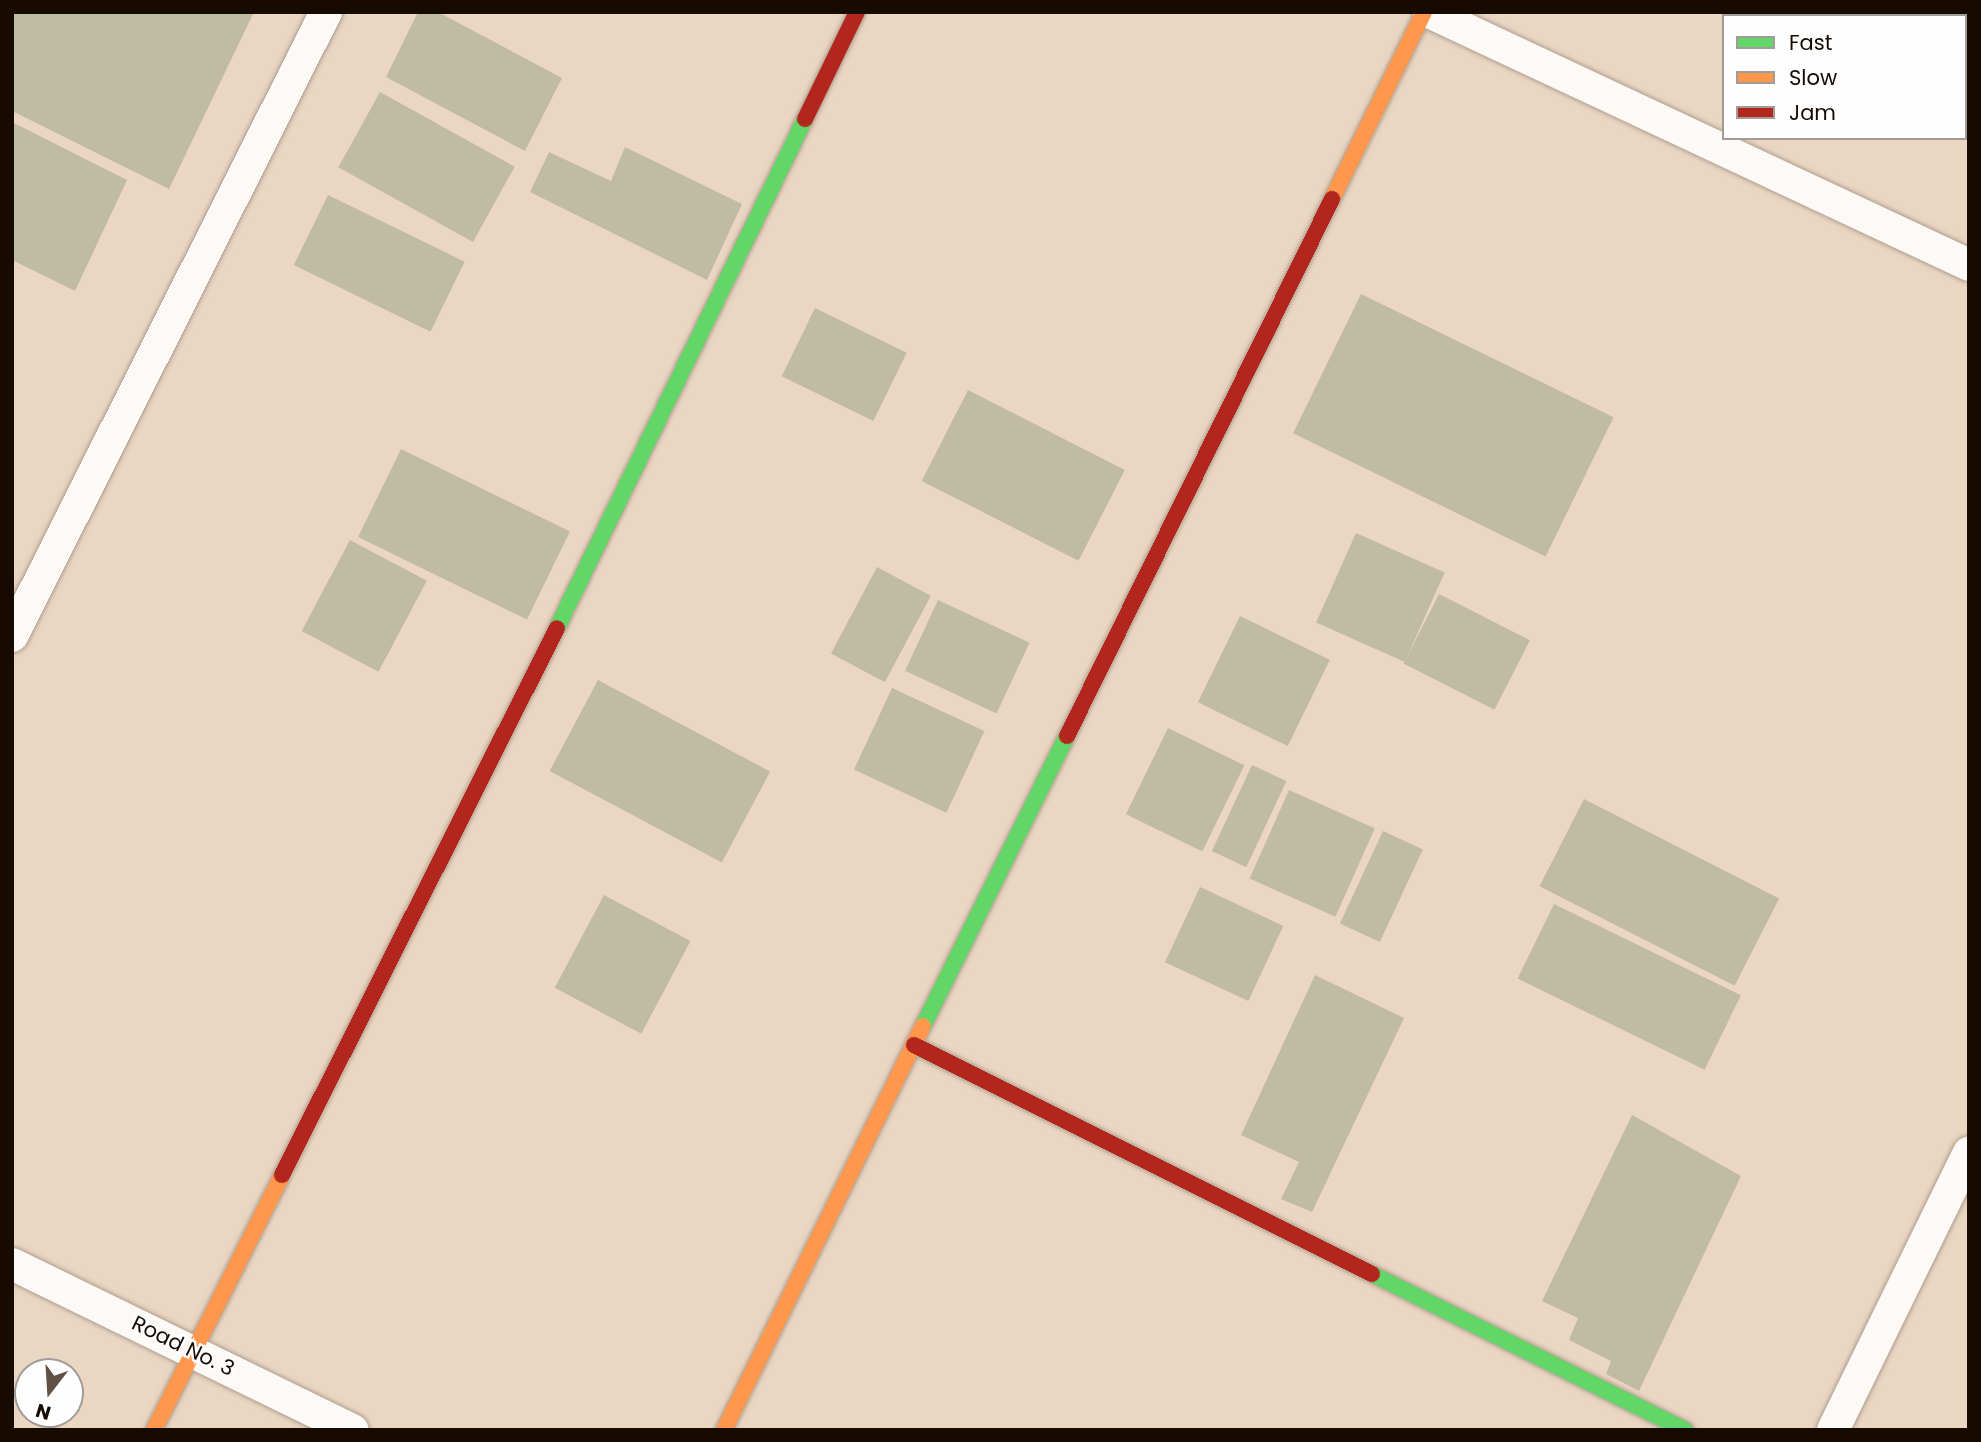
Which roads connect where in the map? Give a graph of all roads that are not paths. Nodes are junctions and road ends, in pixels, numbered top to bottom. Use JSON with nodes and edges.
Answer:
{"nodes":[{"id":1,"x":326,"y":12,"type":"edge"},
{"id":2,"x":857,"y":12,"type":"edge"},
{"id":3,"x":1427,"y":12,"type":"edge"},
{"id":4,"x":1969,"y":265,"type":"edge"},
{"id":5,"x":12,"y":636,"type":"edge"},
{"id":6,"x":914,"y":1045,"type":"junction"},
{"id":7,"x":1969,"y":1153,"type":"edge"},
{"id":8,"x":12,"y":1264,"type":"edge"},
{"id":9,"x":193,"y":1351,"type":"junction"},
{"id":10,"x":154,"y":1430,"type":"edge"},
{"id":11,"x":353,"y":1430,"type":"edge"},
{"id":12,"x":724,"y":1430,"type":"edge"},
{"id":13,"x":1685,"y":1430,"type":"edge"},
{"id":14,"x":1833,"y":1430,"type":"edge"}],
"edges":[{"from":1,"to":5,"type":"street"},
{"from":2,"to":9,"type":"street"},
{"from":3,"to":4,"type":"street"},
{"from":3,"to":6,"type":"street"},
{"from":6,"to":12,"type":"street"},
{"from":6,"to":13,"type":"street"},
{"from":7,"to":14,"type":"street"},
{"from":8,"to":9,"type":"street","name":"Road No. 3"},
{"from":9,"to":10,"type":"street"},
{"from":9,"to":11,"type":"street","name":"Road No. 3"}]}
